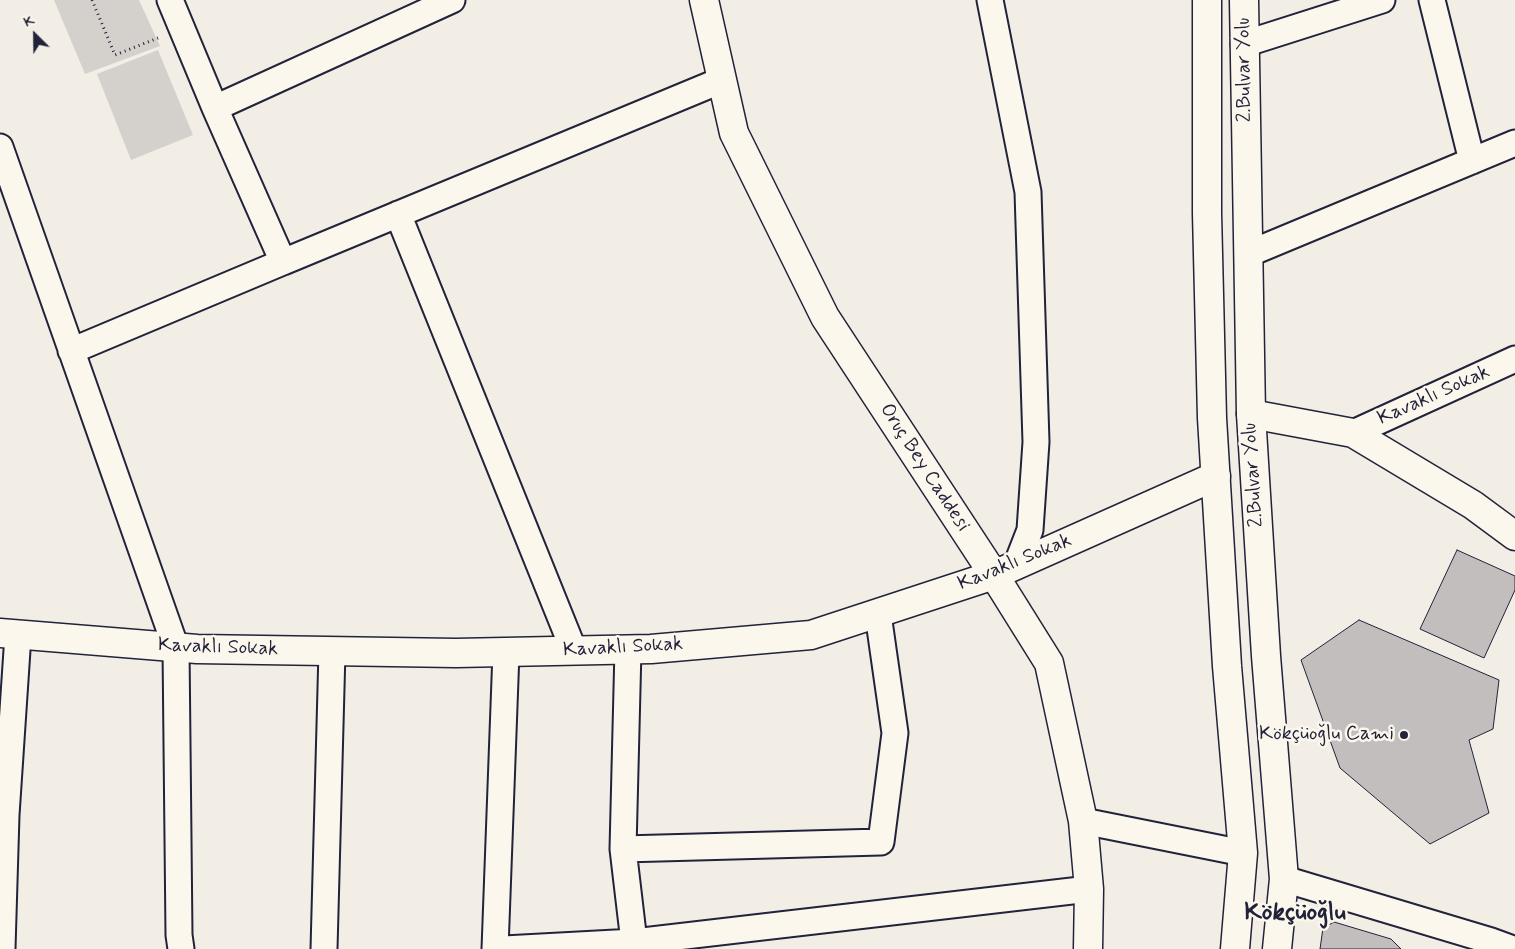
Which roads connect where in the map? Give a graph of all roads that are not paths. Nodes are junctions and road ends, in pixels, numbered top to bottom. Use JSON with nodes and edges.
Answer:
{"nodes":[{"id":1,"x":170,"y":0,"type":"edge"},
{"id":2,"x":452,"y":0,"type":"edge"},
{"id":3,"x":704,"y":0,"type":"edge"},
{"id":4,"x":990,"y":0,"type":"edge"},
{"id":5,"x":1207,"y":0,"type":"edge"},
{"id":6,"x":1244,"y":0,"type":"edge"},
{"id":7,"x":1382,"y":0,"type":"edge"},
{"id":8,"x":1432,"y":0,"type":"edge"},
{"id":9,"x":1244,"y":44,"type":"junction"},
{"id":10,"x":722,"y":80,"type":"junction"},
{"id":11,"x":215,"y":108,"type":"junction"},
{"id":12,"x":1515,"y":144,"type":"edge"},
{"id":13,"x":1,"y":155,"type":"edge"},
{"id":14,"x":1472,"y":161,"type":"junction"},
{"id":15,"x":398,"y":214,"type":"junction"},
{"id":16,"x":1248,"y":254,"type":"junction"},
{"id":17,"x":283,"y":262,"type":"junction"},
{"id":18,"x":71,"y":351,"type":"junction"},
{"id":19,"x":1515,"y":359,"type":"edge"},
{"id":20,"x":1251,"y":414,"type":"junction"},
{"id":21,"x":1353,"y":433,"type":"junction"},
{"id":22,"x":1216,"y":476,"type":"junction"},
{"id":23,"x":1515,"y":536,"type":"edge"},
{"id":24,"x":1005,"y":571,"type":"junction"},
{"id":25,"x":878,"y":614,"type":"junction"},
{"id":26,"x":9,"y":634,"type":"edge"},
{"id":27,"x":176,"y":648,"type":"junction"},
{"id":28,"x":628,"y":649,"type":"junction"},
{"id":29,"x":574,"y":651,"type":"junction"},
{"id":30,"x":332,"y":652,"type":"junction"},
{"id":31,"x":506,"y":652,"type":"junction"},
{"id":32,"x":1083,"y":821,"type":"junction"},
{"id":33,"x":623,"y":849,"type":"junction"},
{"id":34,"x":1243,"y":853,"type":"junction"},
{"id":35,"x":2,"y":863,"type":"edge"},
{"id":36,"x":1284,"y":879,"type":"junction"},
{"id":37,"x":1089,"y":889,"type":"junction"},
{"id":38,"x":634,"y":942,"type":"junction"},
{"id":39,"x":1498,"y":946,"type":"edge"},
{"id":40,"x":2,"y":949,"type":"edge"},
{"id":41,"x":181,"y":949,"type":"edge"},
{"id":42,"x":324,"y":949,"type":"edge"},
{"id":43,"x":495,"y":949,"type":"edge"},
{"id":44,"x":504,"y":949,"type":"edge"},
{"id":45,"x":1088,"y":949,"type":"edge"},
{"id":46,"x":1235,"y":949,"type":"edge"},
{"id":47,"x":1277,"y":949,"type":"edge"}],
"edges":[{"from":1,"to":11,"type":"street"},
{"from":2,"to":11,"type":"street"},
{"from":3,"to":10,"type":"main road","name":"Oruç Bey Caddesi"},
{"from":4,"to":24,"type":"street"},
{"from":5,"to":22,"type":"main road","name":"2.Bulvar Yolu"},
{"from":6,"to":9,"type":"main road","name":"2.Bulvar Yolu"},
{"from":7,"to":9,"type":"street"},
{"from":8,"to":14,"type":"street"},
{"from":9,"to":16,"type":"main road","name":"2.Bulvar Yolu"},
{"from":10,"to":15,"type":"street"},
{"from":10,"to":24,"type":"main road","name":"Oruç Bey Caddesi"},
{"from":11,"to":17,"type":"street"},
{"from":12,"to":14,"type":"street"},
{"from":13,"to":18,"type":"street"},
{"from":14,"to":16,"type":"street"},
{"from":15,"to":17,"type":"street"},
{"from":15,"to":29,"type":"street"},
{"from":16,"to":20,"type":"main road","name":"2.Bulvar Yolu"},
{"from":17,"to":18,"type":"street"},
{"from":18,"to":27,"type":"street"},
{"from":19,"to":21,"type":"street","name":"Kavaklı Sokak"},
{"from":20,"to":21,"type":"main road"},
{"from":20,"to":36,"type":"main road","name":"2.Bulvar Yolu"},
{"from":21,"to":23,"type":"main road"},
{"from":22,"to":24,"type":"main road","name":"Kavaklı Sokak"},
{"from":22,"to":34,"type":"main road","name":"2.Bulvar Yolu"},
{"from":24,"to":25,"type":"main road","name":"Kavaklı Sokak"},
{"from":24,"to":32,"type":"main road","name":"Oruç Bey Caddesi"},
{"from":25,"to":28,"type":"main road","name":"Kavaklı Sokak"},
{"from":25,"to":33,"type":"street"},
{"from":26,"to":27,"type":"main road","name":"Kavaklı Sokak"},
{"from":26,"to":35,"type":"street"},
{"from":27,"to":30,"type":"main road","name":"Kavaklı Sokak"},
{"from":27,"to":41,"type":"street"},
{"from":28,"to":29,"type":"main road","name":"Kavaklı Sokak"},
{"from":28,"to":33,"type":"street"},
{"from":29,"to":31,"type":"main road","name":"Kavaklı Sokak"},
{"from":30,"to":31,"type":"main road","name":"Kavaklı Sokak"},
{"from":30,"to":42,"type":"street"},
{"from":31,"to":43,"type":"street"},
{"from":32,"to":34,"type":"street"},
{"from":32,"to":37,"type":"main road","name":"Oruç Bey Caddesi"},
{"from":33,"to":38,"type":"street"},
{"from":34,"to":46,"type":"main road","name":"2.Bulvar Yolu"},
{"from":35,"to":40,"type":"street"},
{"from":36,"to":39,"type":"street"},
{"from":36,"to":47,"type":"main road","name":"2.Bulvar Yolu"},
{"from":37,"to":38,"type":"street"},
{"from":37,"to":45,"type":"main road","name":"Oruç Bey Caddesi"},
{"from":38,"to":44,"type":"street"}]}
